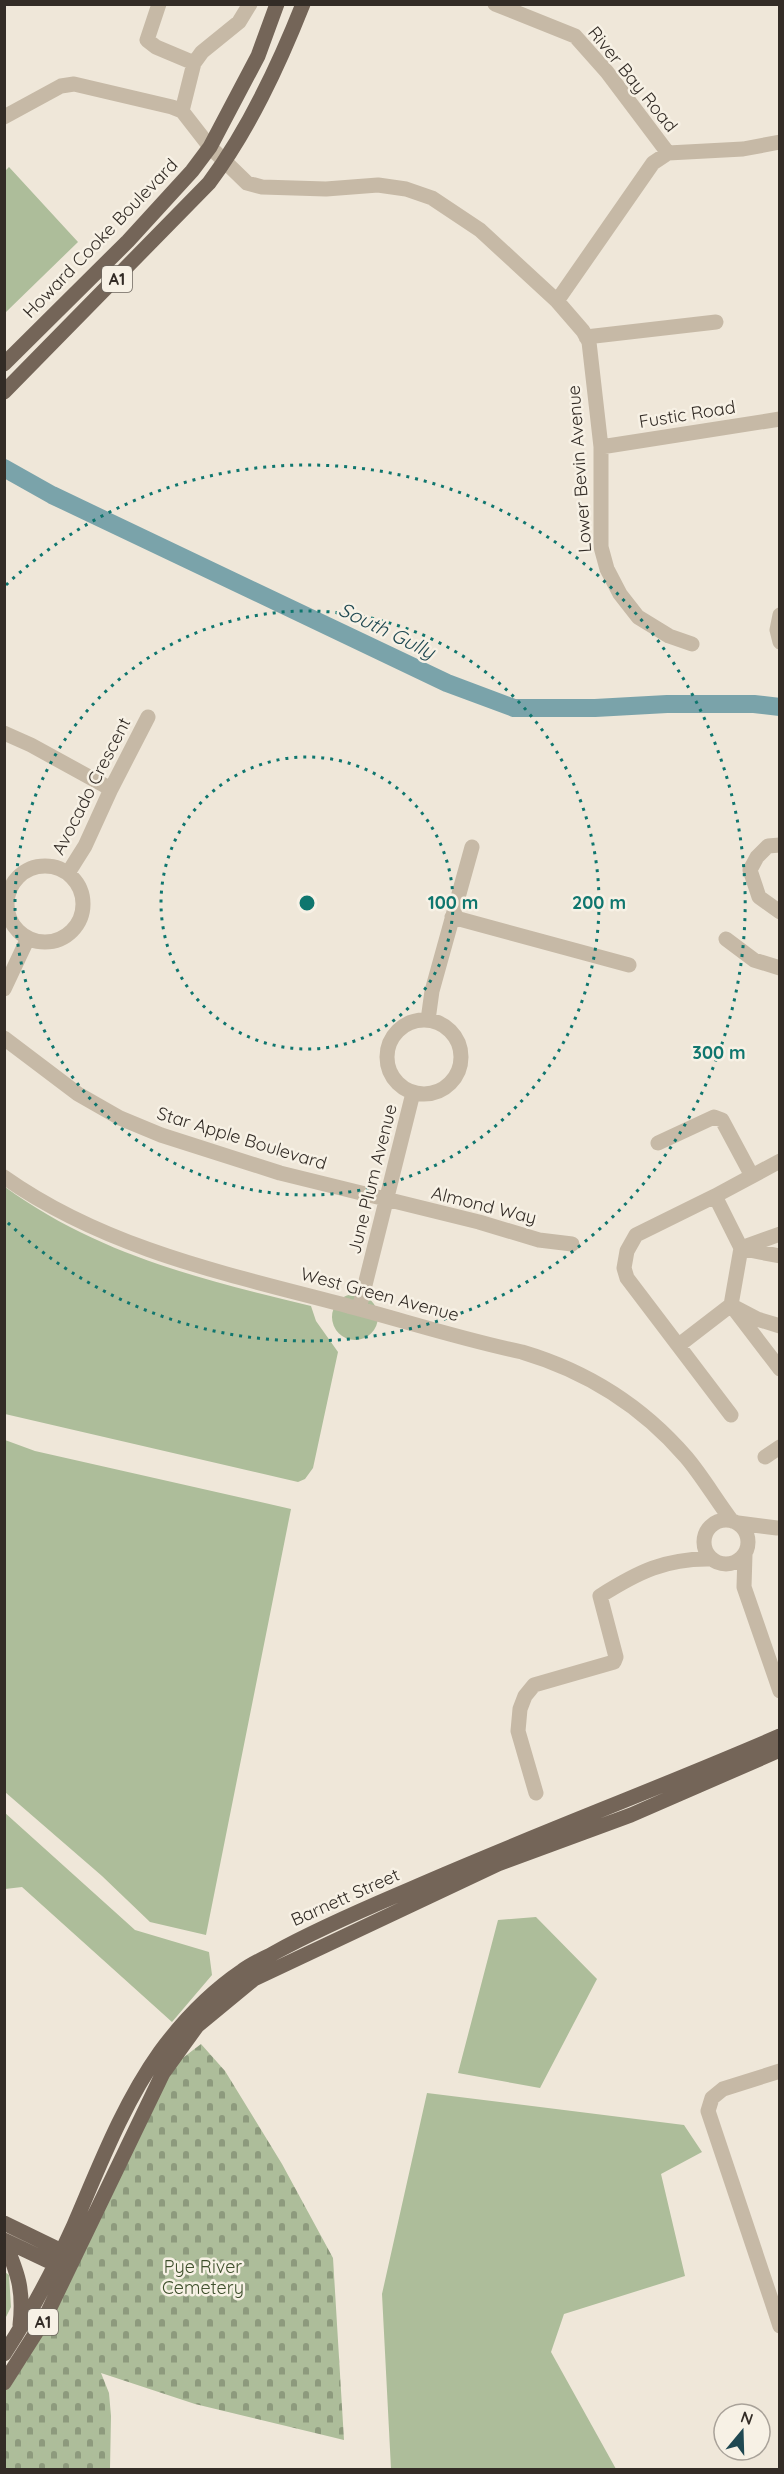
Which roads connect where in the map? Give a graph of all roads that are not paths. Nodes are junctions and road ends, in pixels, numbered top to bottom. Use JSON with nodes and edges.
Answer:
{"nodes":[{"id":1,"x":159,"y":4,"type":"edge"},
{"id":2,"x":250,"y":4,"type":"edge"},
{"id":3,"x":278,"y":4,"type":"edge"},
{"id":4,"x":303,"y":4,"type":"edge"},
{"id":5,"x":495,"y":4,"type":"edge"},
{"id":6,"x":194,"y":63,"type":"junction"},
{"id":7,"x":182,"y":111,"type":"junction"},
{"id":8,"x":4,"y":117,"type":"edge"},
{"id":9,"x":780,"y":142,"type":"edge"},
{"id":10,"x":210,"y":147,"type":"junction"},
{"id":11,"x":668,"y":153,"type":"junction"},
{"id":12,"x":225,"y":161,"type":"junction"},
{"id":13,"x":557,"y":301,"type":"junction"},
{"id":14,"x":716,"y":322,"type":"dead end"},
{"id":15,"x":586,"y":337,"type":"junction"},
{"id":16,"x":4,"y":364,"type":"edge"},
{"id":17,"x":4,"y":392,"type":"edge"},
{"id":18,"x":780,"y":419,"type":"edge"},
{"id":19,"x":601,"y":447,"type":"junction"},
{"id":20,"x":780,"y":615,"type":"edge"},
{"id":21,"x":780,"y":642,"type":"edge"},
{"id":22,"x":692,"y":644,"type":"dead end"},
{"id":23,"x":148,"y":717,"type":"dead end"},
{"id":24,"x":4,"y":733,"type":"edge"},
{"id":25,"x":111,"y":789,"type":"junction"},
{"id":26,"x":780,"y":845,"type":"edge"},
{"id":27,"x":472,"y":847,"type":"dead end"},
{"id":28,"x":68,"y":873,"type":"junction"},
{"id":29,"x":780,"y":912,"type":"edge"},
{"id":30,"x":452,"y":917,"type":"junction"},
{"id":31,"x":28,"y":938,"type":"junction"},
{"id":32,"x":726,"y":939,"type":"dead end"},
{"id":33,"x":629,"y":965,"type":"dead end"},
{"id":34,"x":780,"y":968,"type":"edge"},
{"id":35,"x":4,"y":989,"type":"edge"},
{"id":36,"x":428,"y":1020,"type":"junction"},
{"id":37,"x":4,"y":1038,"type":"edge"},
{"id":38,"x":413,"y":1092,"type":"junction"},
{"id":39,"x":658,"y":1143,"type":"dead end"},
{"id":40,"x":780,"y":1161,"type":"edge"},
{"id":41,"x":752,"y":1176,"type":"junction"},
{"id":42,"x":4,"y":1177,"type":"edge"},
{"id":43,"x":715,"y":1197,"type":"junction"},
{"id":44,"x":386,"y":1199,"type":"junction"},
{"id":45,"x":780,"y":1234,"type":"edge"},
{"id":46,"x":572,"y":1244,"type":"dead end"},
{"id":47,"x":741,"y":1248,"type":"junction"},
{"id":48,"x":780,"y":1256,"type":"edge"},
{"id":49,"x":730,"y":1305,"type":"junction"},
{"id":50,"x":359,"y":1309,"type":"junction"},
{"id":51,"x":780,"y":1326,"type":"edge"},
{"id":52,"x":679,"y":1345,"type":"junction"},
{"id":53,"x":780,"y":1370,"type":"edge"},
{"id":54,"x":731,"y":1415,"type":"dead end"},
{"id":55,"x":780,"y":1447,"type":"edge"},
{"id":56,"x":765,"y":1457,"type":"dead end"},
{"id":57,"x":713,"y":1496,"type":"junction"},
{"id":58,"x":735,"y":1522,"type":"junction"},
{"id":59,"x":778,"y":1528,"type":"edge"},
{"id":60,"x":706,"y":1534,"type":"junction"},
{"id":61,"x":747,"y":1551,"type":"junction"},
{"id":62,"x":686,"y":1558,"type":"junction"},
{"id":63,"x":716,"y":1561,"type":"junction"},
{"id":64,"x":744,"y":1587,"type":"junction"},
{"id":65,"x":780,"y":1691,"type":"edge"},
{"id":66,"x":780,"y":1736,"type":"edge"},
{"id":67,"x":780,"y":1750,"type":"edge"},
{"id":68,"x":536,"y":1793,"type":"dead end"},
{"id":69,"x":780,"y":2071,"type":"edge"},
{"id":70,"x":4,"y":2223,"type":"edge"},
{"id":71,"x":4,"y":2240,"type":"edge"},
{"id":72,"x":65,"y":2260,"type":"junction"},
{"id":73,"x":780,"y":2326,"type":"edge"},
{"id":74,"x":19,"y":2331,"type":"junction"},
{"id":75,"x":4,"y":2354,"type":"edge"},
{"id":76,"x":4,"y":2383,"type":"edge"}],
"edges":[{"from":1,"to":6,"type":"street"},
{"from":2,"to":6,"type":"street"},
{"from":3,"to":10,"type":"main road","name":"Howard Cooke Boulevard","number":"A1"},
{"from":4,"to":12,"type":"main road","number":"A1"},
{"from":5,"to":11,"type":"street","name":"River Bay Road"},
{"from":6,"to":7,"type":"street"},
{"from":7,"to":8,"type":"street"},
{"from":7,"to":10,"type":"street","name":"Lower Bevin Avenue"},
{"from":9,"to":11,"type":"street","name":"River Bay Road"},
{"from":10,"to":12,"type":"street","name":"Lower Bevin Avenue"},
{"from":10,"to":16,"type":"main road","name":"Howard Cooke Boulevard","number":"A1"},
{"from":11,"to":13,"type":"street"},
{"from":12,"to":13,"type":"street","name":"Lower Bevin Avenue"},
{"from":12,"to":17,"type":"main road","number":"A1"},
{"from":13,"to":15,"type":"street","name":"Lower Bevin Avenue"},
{"from":14,"to":15,"type":"street"},
{"from":15,"to":19,"type":"street","name":"Lower Bevin Avenue"},
{"from":18,"to":19,"type":"street","name":"Fustic Road"},
{"from":19,"to":22,"type":"street","name":"Lower Bevin Avenue"},
{"from":20,"to":21,"type":"street"},
{"from":23,"to":25,"type":"street","name":"Avocado Crescent"},
{"from":24,"to":25,"type":"street"},
{"from":25,"to":28,"type":"street","name":"Avocado Crescent"},
{"from":26,"to":29,"type":"street"},
{"from":27,"to":30,"type":"street"},
{"from":28,"to":31,"type":"street"},
{"from":28,"to":31,"type":"street"},
{"from":30,"to":33,"type":"street"},
{"from":30,"to":36,"type":"street"},
{"from":31,"to":35,"type":"street"},
{"from":32,"to":34,"type":"street"},
{"from":36,"to":38,"type":"street"},
{"from":36,"to":38,"type":"street"},
{"from":37,"to":44,"type":"street","name":"Star Apple Boulevard"},
{"from":38,"to":44,"type":"street","name":"June Plum Avenue"},
{"from":39,"to":41,"type":"street"},
{"from":40,"to":41,"type":"street"},
{"from":41,"to":43,"type":"street"},
{"from":42,"to":50,"type":"street","name":"West Green Avenue"},
{"from":43,"to":47,"type":"street"},
{"from":43,"to":52,"type":"street"},
{"from":44,"to":46,"type":"street","name":"Almond Way"},
{"from":44,"to":50,"type":"street","name":"June Plum Avenue"},
{"from":45,"to":47,"type":"street"},
{"from":47,"to":48,"type":"street"},
{"from":47,"to":49,"type":"street"},
{"from":49,"to":51,"type":"street"},
{"from":49,"to":52,"type":"street"},
{"from":49,"to":53,"type":"street"},
{"from":50,"to":57,"type":"street","name":"West Green Avenue"},
{"from":52,"to":54,"type":"street"},
{"from":55,"to":56,"type":"street"},
{"from":57,"to":58,"type":"street","name":"West Green Avenue"},
{"from":57,"to":60,"type":"street"},
{"from":58,"to":59,"type":"street"},
{"from":58,"to":60,"type":"street"},
{"from":58,"to":61,"type":"street"},
{"from":59,"to":61,"type":"street"},
{"from":60,"to":62,"type":"street"},
{"from":60,"to":63,"type":"street"},
{"from":61,"to":63,"type":"street"},
{"from":61,"to":64,"type":"street"},
{"from":62,"to":63,"type":"street"},
{"from":62,"to":68,"type":"street"},
{"from":63,"to":64,"type":"street"},
{"from":64,"to":65,"type":"street"},
{"from":66,"to":72,"type":"main road","name":"Barnett Street"},
{"from":67,"to":72,"type":"main road","name":"Barnett Street"},
{"from":69,"to":73,"type":"street"},
{"from":70,"to":72,"type":"main road"},
{"from":71,"to":72,"type":"main road"},
{"from":71,"to":74,"type":"main road"},
{"from":72,"to":74,"type":"main road","number":"A1"},
{"from":72,"to":76,"type":"main road","number":"A1"},
{"from":74,"to":75,"type":"main road","number":"A1"}]}
